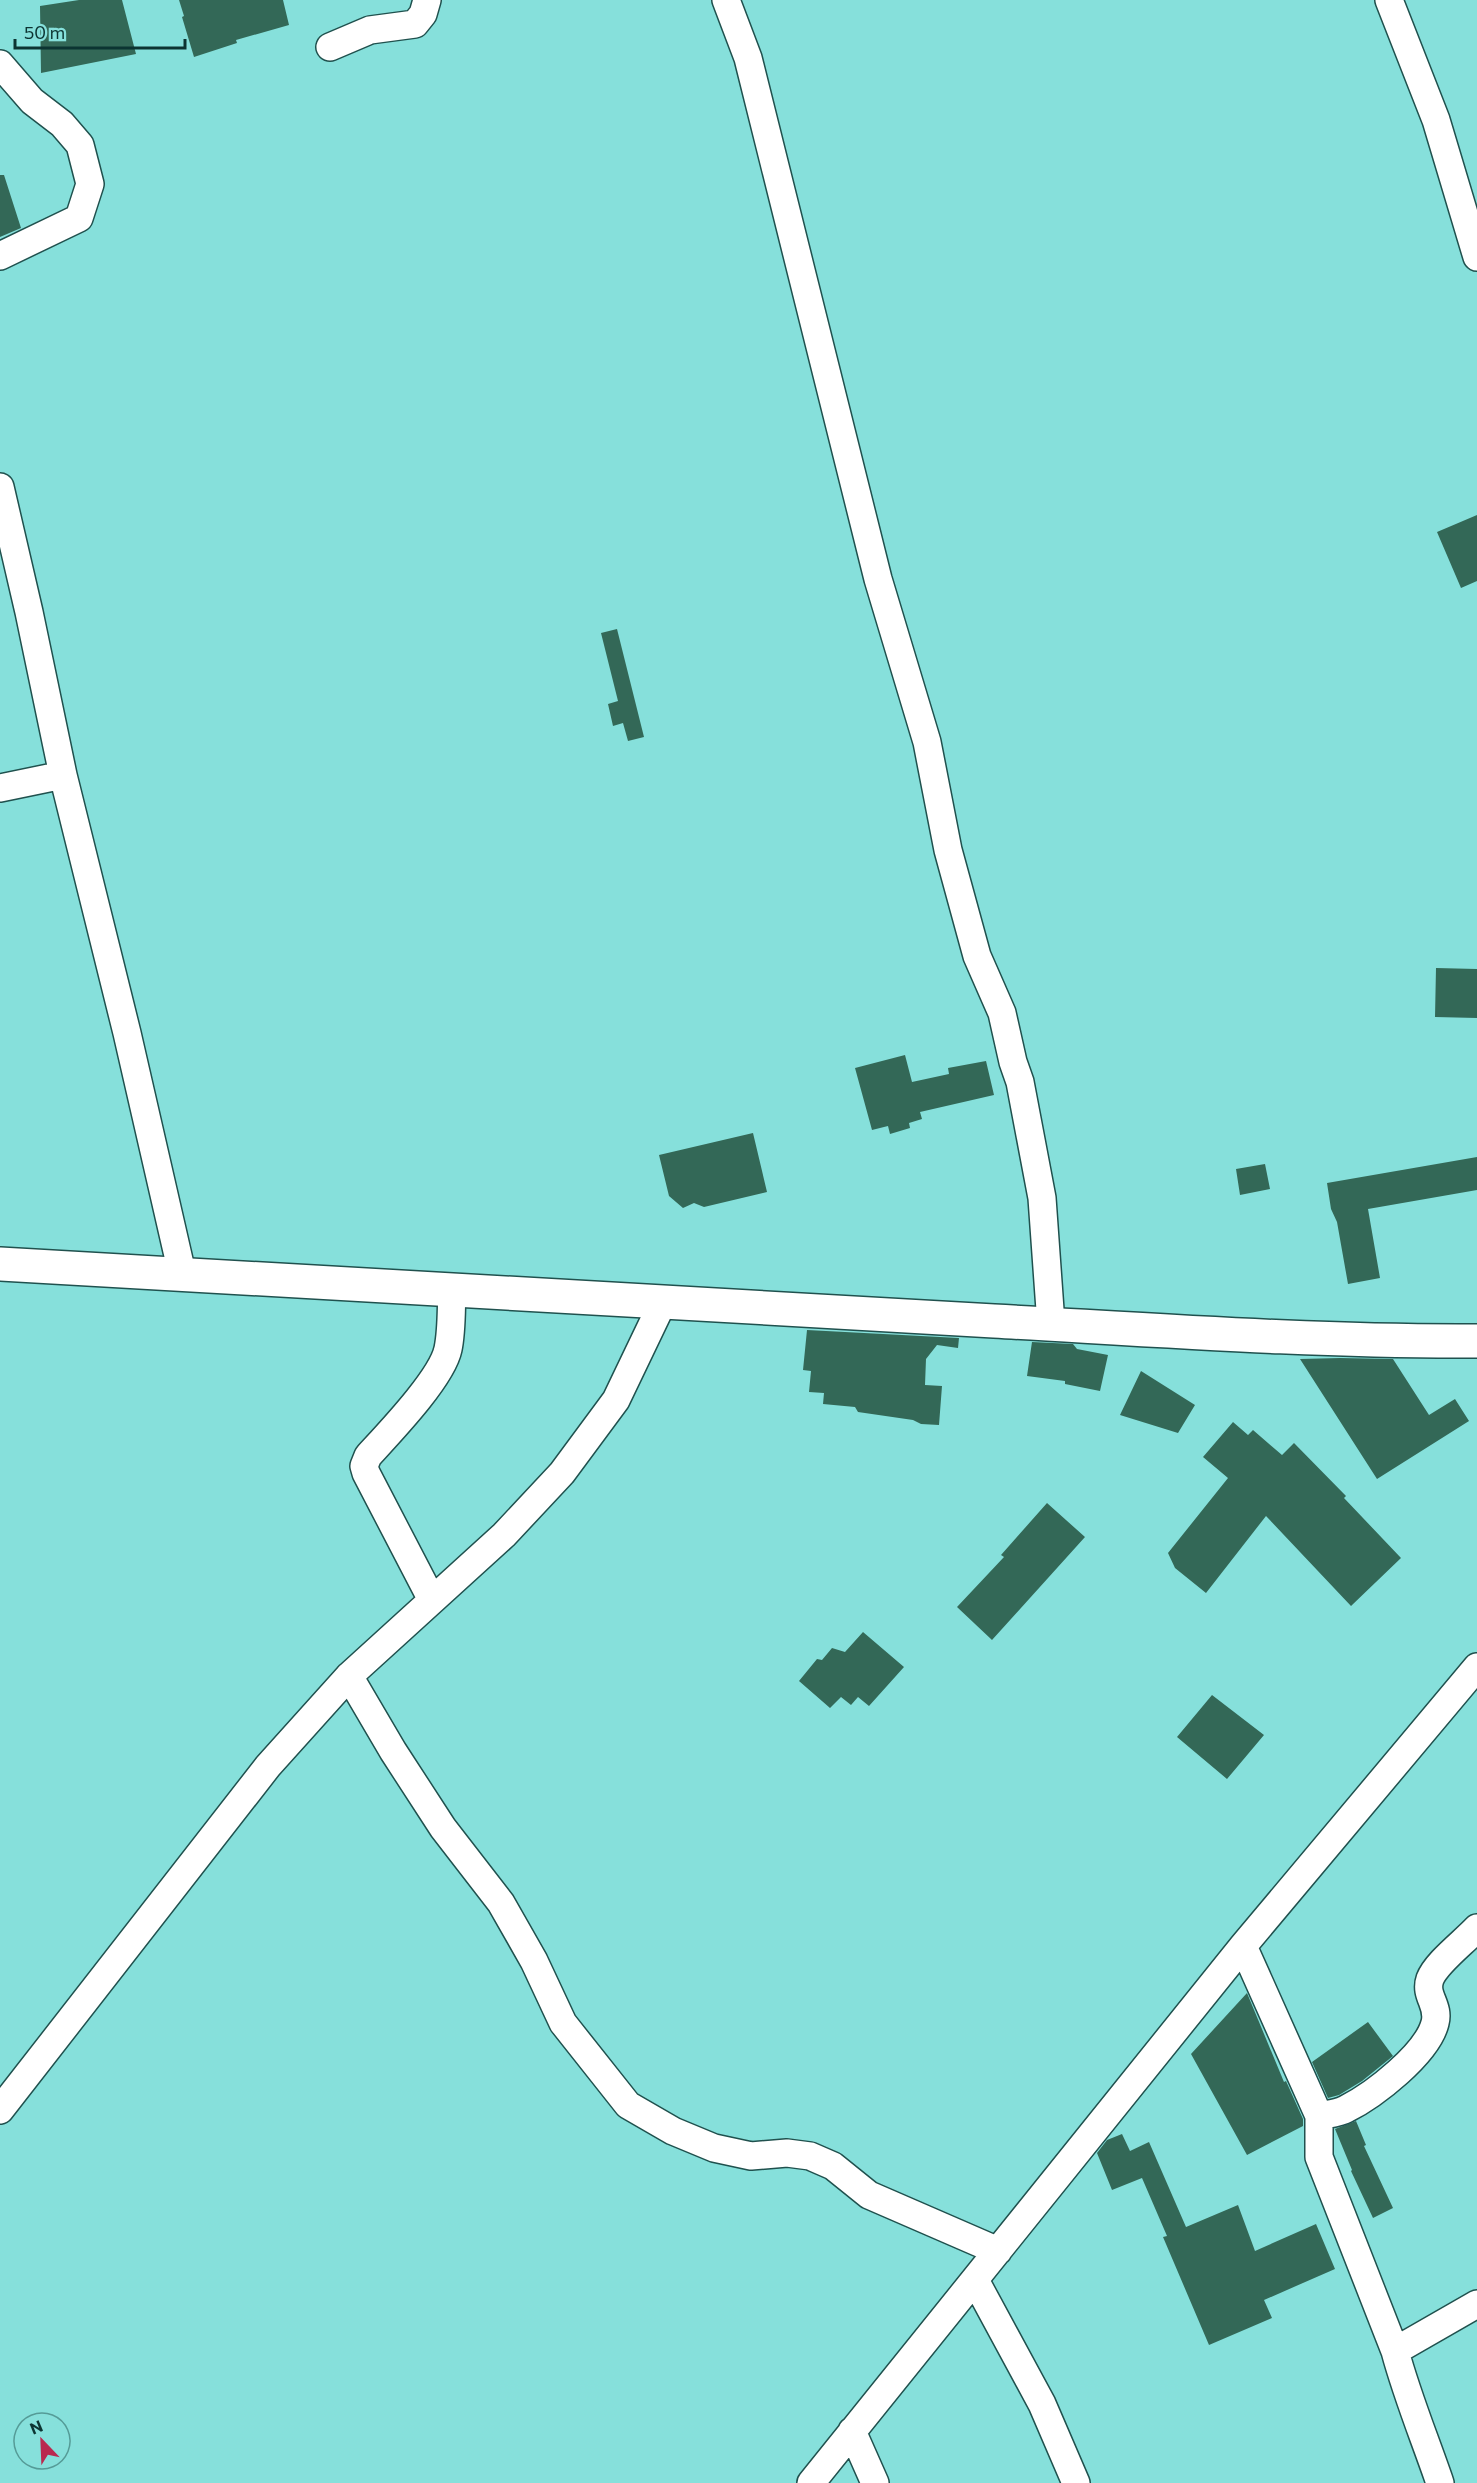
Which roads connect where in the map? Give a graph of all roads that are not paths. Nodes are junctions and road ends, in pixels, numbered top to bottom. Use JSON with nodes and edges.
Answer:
{"nodes":[{"id":1,"x":427,"y":0,"type":"edge"},
{"id":2,"x":726,"y":0,"type":"edge"},
{"id":3,"x":1389,"y":0,"type":"edge"},
{"id":4,"x":330,"y":47,"type":"dead end"},
{"id":5,"x":0,"y":64,"type":"edge"},
{"id":6,"x":0,"y":256,"type":"edge"},
{"id":7,"x":1477,"y":257,"type":"edge"},
{"id":8,"x":0,"y":487,"type":"edge"},
{"id":9,"x":63,"y":775,"type":"junction"},
{"id":10,"x":0,"y":788,"type":"edge"},
{"id":11,"x":0,"y":1264,"type":"edge"},
{"id":12,"x":182,"y":1273,"type":"junction"},
{"id":13,"x":453,"y":1290,"type":"junction"},
{"id":14,"x":662,"y":1304,"type":"junction"},
{"id":15,"x":1051,"y":1324,"type":"junction"},
{"id":16,"x":1477,"y":1341,"type":"edge"},
{"id":17,"x":432,"y":1600,"type":"junction"},
{"id":18,"x":1477,"y":1667,"type":"edge"},
{"id":19,"x":349,"y":1677,"type":"junction"},
{"id":20,"x":1477,"y":1928,"type":"edge"},
{"id":21,"x":1243,"y":1946,"type":"junction"},
{"id":22,"x":0,"y":2110,"type":"edge"},
{"id":23,"x":1319,"y":2116,"type":"junction"},
{"id":24,"x":998,"y":2252,"type":"junction"},
{"id":25,"x":975,"y":2280,"type":"junction"},
{"id":26,"x":1477,"y":2304,"type":"edge"},
{"id":27,"x":1395,"y":2351,"type":"junction"},
{"id":28,"x":852,"y":2432,"type":"junction"},
{"id":29,"x":810,"y":2483,"type":"edge"},
{"id":30,"x":875,"y":2483,"type":"edge"},
{"id":31,"x":1076,"y":2483,"type":"edge"},
{"id":32,"x":1440,"y":2483,"type":"edge"}],
"edges":[{"from":1,"to":4,"type":"street"},
{"from":2,"to":15,"type":"street"},
{"from":3,"to":7,"type":"street"},
{"from":5,"to":6,"type":"street"},
{"from":8,"to":9,"type":"street"},
{"from":9,"to":10,"type":"street"},
{"from":9,"to":12,"type":"street"},
{"from":11,"to":12,"type":"street"},
{"from":12,"to":13,"type":"street"},
{"from":13,"to":14,"type":"street"},
{"from":13,"to":17,"type":"street"},
{"from":14,"to":15,"type":"street"},
{"from":14,"to":17,"type":"street"},
{"from":15,"to":16,"type":"street"},
{"from":17,"to":19,"type":"street"},
{"from":18,"to":21,"type":"street"},
{"from":19,"to":22,"type":"street"},
{"from":19,"to":24,"type":"street"},
{"from":20,"to":23,"type":"street"},
{"from":21,"to":23,"type":"street"},
{"from":21,"to":24,"type":"street"},
{"from":23,"to":27,"type":"street"},
{"from":24,"to":25,"type":"street"},
{"from":25,"to":28,"type":"street"},
{"from":25,"to":31,"type":"street"},
{"from":26,"to":27,"type":"street"},
{"from":27,"to":32,"type":"street"},
{"from":28,"to":29,"type":"street"},
{"from":28,"to":30,"type":"street"}]}
